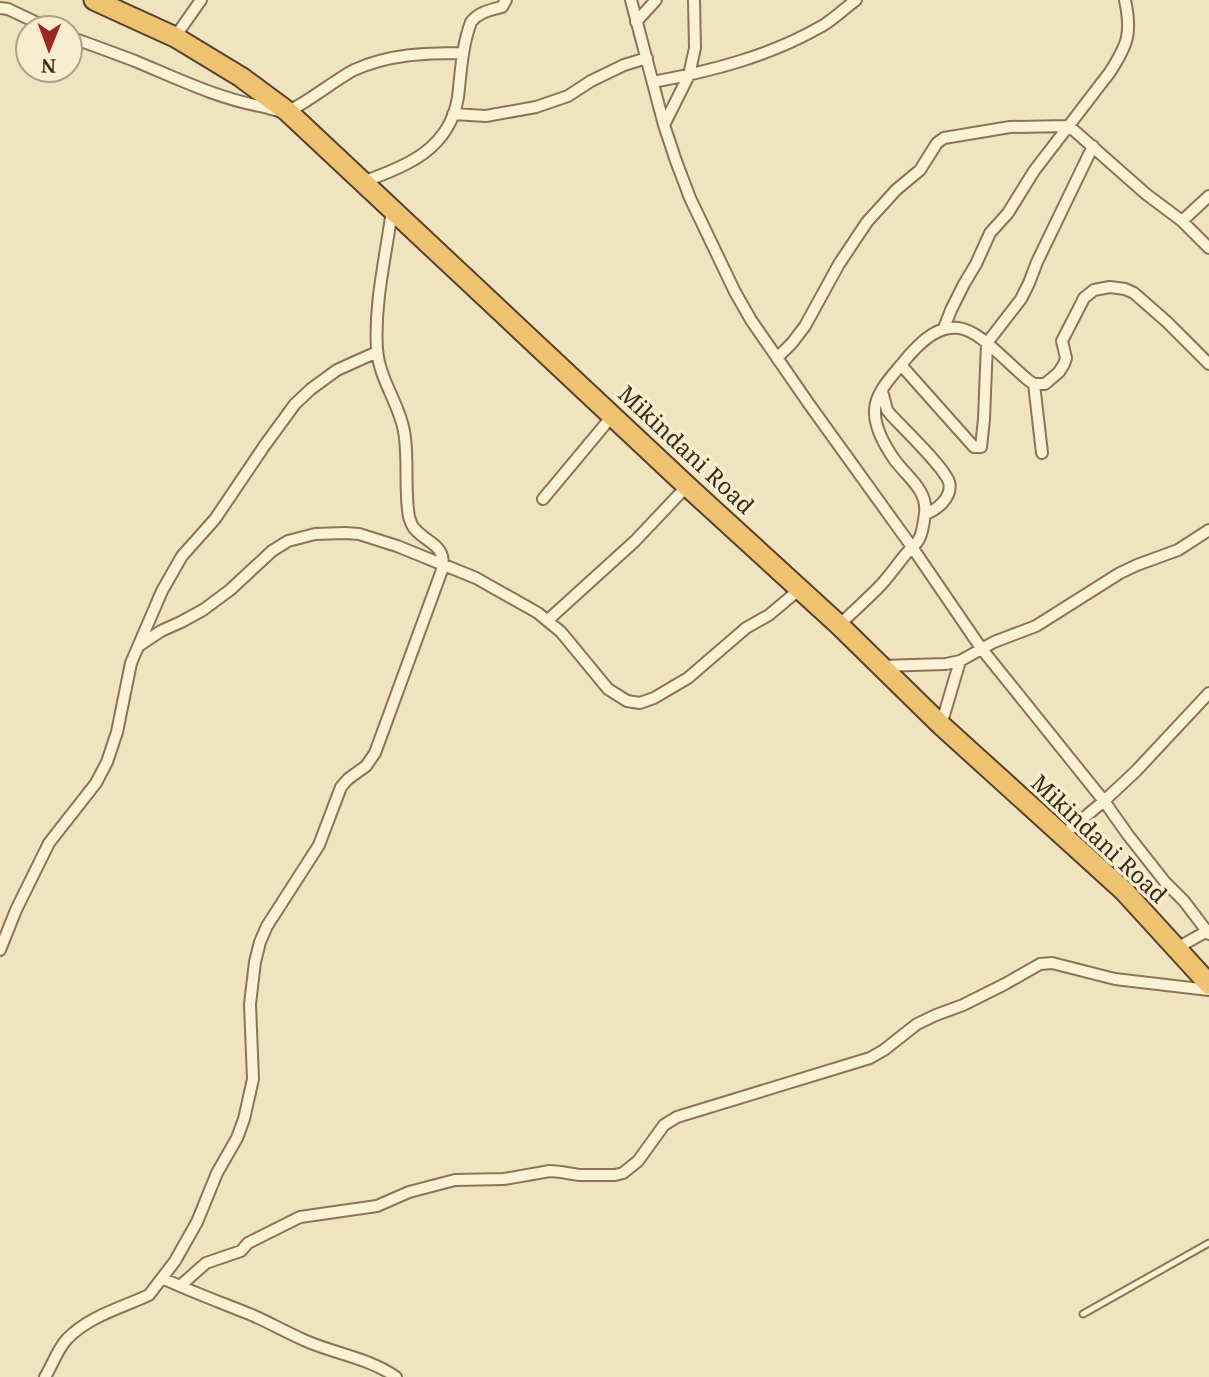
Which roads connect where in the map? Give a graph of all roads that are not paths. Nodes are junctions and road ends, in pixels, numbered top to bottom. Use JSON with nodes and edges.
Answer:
{"nodes":[{"id":1,"x":94,"y":0,"type":"edge"},
{"id":2,"x":201,"y":0,"type":"edge"},
{"id":3,"x":506,"y":0,"type":"edge"},
{"id":4,"x":631,"y":0,"type":"edge"},
{"id":5,"x":656,"y":0,"type":"edge"},
{"id":6,"x":694,"y":0,"type":"edge"},
{"id":7,"x":856,"y":0,"type":"edge"},
{"id":8,"x":1125,"y":0,"type":"edge"},
{"id":9,"x":0,"y":8,"type":"edge"},
{"id":10,"x":19,"y":14,"type":"edge"},
{"id":11,"x":636,"y":22,"type":"junction"},
{"id":12,"x":175,"y":37,"type":"junction"},
{"id":13,"x":84,"y":42,"type":"edge"},
{"id":14,"x":463,"y":53,"type":"junction"},
{"id":15,"x":647,"y":58,"type":"junction"},
{"id":16,"x":689,"y":75,"type":"junction"},
{"id":17,"x":653,"y":82,"type":"junction"},
{"id":18,"x":287,"y":111,"type":"junction"},
{"id":19,"x":453,"y":114,"type":"junction"},
{"id":20,"x":664,"y":125,"type":"junction"},
{"id":21,"x":1069,"y":125,"type":"junction"},
{"id":22,"x":1093,"y":146,"type":"junction"},
{"id":23,"x":362,"y":182,"type":"junction"},
{"id":24,"x":1209,"y":196,"type":"edge"},
{"id":25,"x":392,"y":210,"type":"junction"},
{"id":26,"x":1182,"y":221,"type":"junction"},
{"id":27,"x":1209,"y":248,"type":"edge"},
{"id":28,"x":944,"y":328,"type":"junction"},
{"id":29,"x":986,"y":343,"type":"junction"},
{"id":30,"x":377,"y":352,"type":"junction"},
{"id":31,"x":777,"y":358,"type":"junction"},
{"id":32,"x":1209,"y":364,"type":"edge"},
{"id":33,"x":901,"y":365,"type":"junction"},
{"id":34,"x":1034,"y":384,"type":"junction"},
{"id":35,"x":882,"y":391,"type":"junction"},
{"id":36,"x":613,"y":415,"type":"junction"},
{"id":37,"x":1042,"y":453,"type":"dead end"},
{"id":38,"x":687,"y":486,"type":"junction"},
{"id":39,"x":543,"y":499,"type":"dead end"},
{"id":40,"x":925,"y":514,"type":"junction"},
{"id":41,"x":1209,"y":530,"type":"edge"},
{"id":42,"x":912,"y":547,"type":"junction"},
{"id":43,"x":443,"y":564,"type":"junction"},
{"id":44,"x":800,"y":589,"type":"junction"},
{"id":45,"x":548,"y":620,"type":"junction"},
{"id":46,"x":839,"y":625,"type":"junction"},
{"id":47,"x":140,"y":645,"type":"junction"},
{"id":48,"x":981,"y":648,"type":"junction"},
{"id":49,"x":960,"y":661,"type":"junction"},
{"id":50,"x":881,"y":666,"type":"junction"},
{"id":51,"x":1209,"y":692,"type":"edge"},
{"id":52,"x":941,"y":725,"type":"junction"},
{"id":53,"x":1104,"y":801,"type":"junction"},
{"id":54,"x":1062,"y":836,"type":"junction"},
{"id":55,"x":1208,"y":932,"type":"edge"},
{"id":56,"x":1177,"y":948,"type":"junction"},
{"id":57,"x":0,"y":950,"type":"edge"},
{"id":58,"x":1209,"y":984,"type":"edge"},
{"id":59,"x":1209,"y":990,"type":"edge"},
{"id":60,"x":1209,"y":1243,"type":"edge"},
{"id":61,"x":162,"y":1278,"type":"junction"},
{"id":62,"x":180,"y":1286,"type":"junction"},
{"id":63,"x":1083,"y":1314,"type":"dead end"},
{"id":64,"x":45,"y":1377,"type":"edge"},
{"id":65,"x":396,"y":1377,"type":"edge"}],
"edges":[{"from":1,"to":12,"type":"highway","name":"Mikindani Road"},
{"from":2,"to":12,"type":"street"},
{"from":3,"to":14,"type":"street"},
{"from":4,"to":11,"type":"street"},
{"from":5,"to":11,"type":"street"},
{"from":6,"to":16,"type":"street"},
{"from":7,"to":16,"type":"street"},
{"from":8,"to":21,"type":"street"},
{"from":9,"to":10,"type":"street"},
{"from":11,"to":15,"type":"street"},
{"from":12,"to":18,"type":"highway","name":"Mikindani Road"},
{"from":13,"to":18,"type":"street"},
{"from":14,"to":18,"type":"street"},
{"from":14,"to":19,"type":"street"},
{"from":15,"to":17,"type":"street"},
{"from":15,"to":19,"type":"street"},
{"from":16,"to":17,"type":"street"},
{"from":16,"to":20,"type":"street"},
{"from":17,"to":20,"type":"street"},
{"from":18,"to":23,"type":"highway","name":"Mikindani Road"},
{"from":19,"to":23,"type":"street"},
{"from":20,"to":31,"type":"street"},
{"from":21,"to":22,"type":"street"},
{"from":21,"to":28,"type":"street"},
{"from":21,"to":31,"type":"street"},
{"from":22,"to":26,"type":"street"},
{"from":22,"to":29,"type":"street"},
{"from":23,"to":25,"type":"highway","name":"Mikindani Road"},
{"from":24,"to":26,"type":"street"},
{"from":25,"to":30,"type":"street"},
{"from":25,"to":36,"type":"highway","name":"Mikindani Road"},
{"from":26,"to":27,"type":"street"},
{"from":28,"to":29,"type":"street"},
{"from":28,"to":33,"type":"street"},
{"from":29,"to":33,"type":"street"},
{"from":29,"to":34,"type":"street"},
{"from":30,"to":43,"type":"street"},
{"from":30,"to":47,"type":"street"},
{"from":31,"to":42,"type":"street"},
{"from":32,"to":34,"type":"street"},
{"from":33,"to":35,"type":"street"},
{"from":34,"to":37,"type":"street"},
{"from":35,"to":40,"type":"street"},
{"from":35,"to":40,"type":"street"},
{"from":36,"to":38,"type":"highway","name":"Mikindani Road"},
{"from":36,"to":39,"type":"street"},
{"from":38,"to":44,"type":"highway","name":"Mikindani Road"},
{"from":38,"to":45,"type":"street"},
{"from":40,"to":42,"type":"street"},
{"from":41,"to":48,"type":"street"},
{"from":42,"to":46,"type":"street"},
{"from":42,"to":48,"type":"street"},
{"from":43,"to":45,"type":"street"},
{"from":43,"to":47,"type":"street"},
{"from":43,"to":61,"type":"street"},
{"from":44,"to":45,"type":"street"},
{"from":44,"to":46,"type":"highway","name":"Mikindani Road"},
{"from":46,"to":50,"type":"highway","name":"Mikindani Road"},
{"from":47,"to":57,"type":"street"},
{"from":48,"to":49,"type":"street"},
{"from":48,"to":53,"type":"street"},
{"from":49,"to":50,"type":"street"},
{"from":49,"to":52,"type":"street"},
{"from":50,"to":52,"type":"highway","name":"Mikindani Road"},
{"from":51,"to":53,"type":"street"},
{"from":52,"to":54,"type":"highway","name":"Mikindani Road"},
{"from":53,"to":54,"type":"street"},
{"from":53,"to":55,"type":"street"},
{"from":54,"to":56,"type":"highway","name":"Mikindani Road"},
{"from":55,"to":56,"type":"street"},
{"from":56,"to":58,"type":"highway","name":"Mikindani Road"},
{"from":59,"to":62,"type":"street"},
{"from":60,"to":63,"type":"lane"},
{"from":61,"to":62,"type":"street"},
{"from":61,"to":64,"type":"street"},
{"from":62,"to":65,"type":"street"}]}
